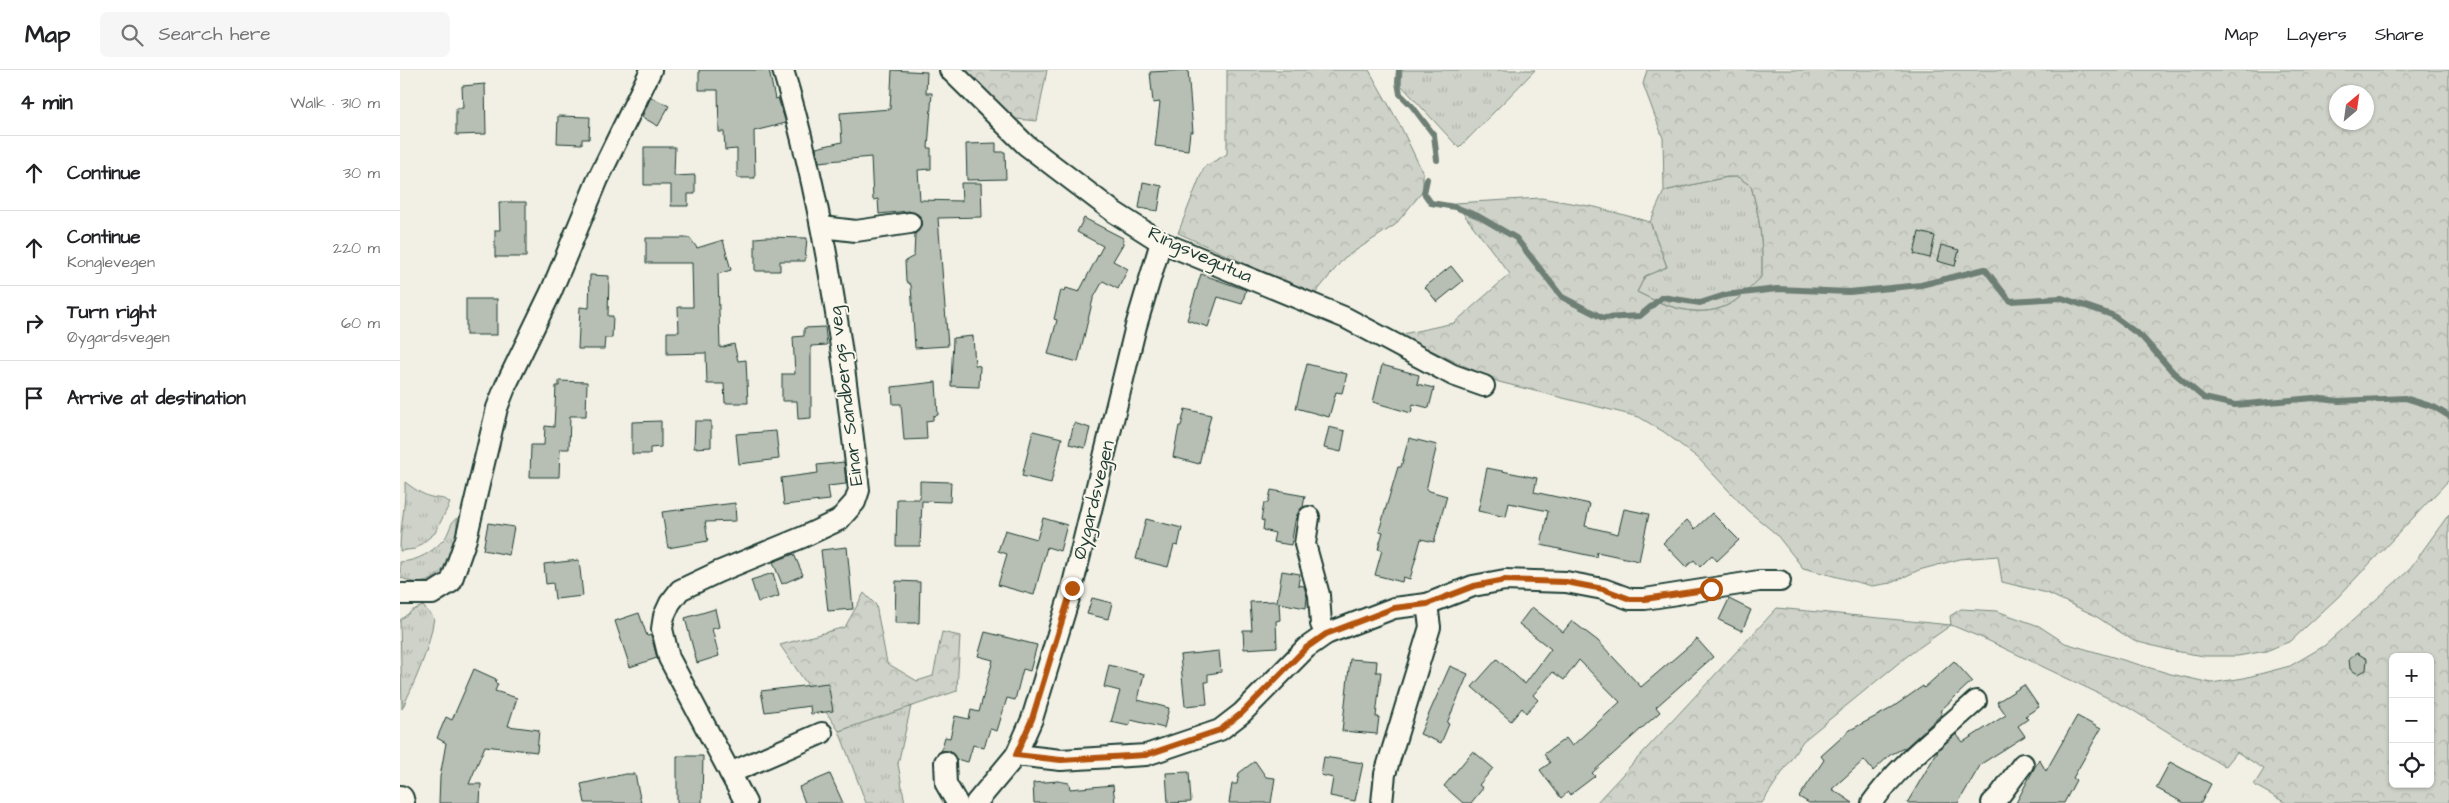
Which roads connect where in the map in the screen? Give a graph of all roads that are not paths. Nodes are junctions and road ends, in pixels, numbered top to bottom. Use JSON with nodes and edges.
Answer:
{"nodes":[{"id":1,"x":651,"y":70,"type":"edge"},
{"id":2,"x":783,"y":70,"type":"edge"},
{"id":3,"x":950,"y":70,"type":"edge"},
{"id":4,"x":910,"y":223,"type":"dead end"},
{"id":5,"x":822,"y":227,"type":"junction"},
{"id":6,"x":1161,"y":242,"type":"junction"},
{"id":7,"x":1484,"y":386,"type":"dead end"},
{"id":8,"x":1309,"y":517,"type":"dead end"},
{"id":9,"x":1780,"y":581,"type":"dead end"},
{"id":10,"x":400,"y":594,"type":"edge"},
{"id":11,"x":1427,"y":604,"type":"junction"},
{"id":12,"x":1326,"y":634,"type":"junction"},
{"id":13,"x":1976,"y":701,"type":"dead end"},
{"id":14,"x":822,"y":733,"type":"dead end"},
{"id":15,"x":1016,"y":755,"type":"junction"},
{"id":16,"x":945,"y":762,"type":"dead end"},
{"id":17,"x":2022,"y":764,"type":"dead end"},
{"id":18,"x":730,"y":773,"type":"junction"},
{"id":19,"x":400,"y":799,"type":"edge"},
{"id":20,"x":401,"y":803,"type":"edge"},
{"id":21,"x":746,"y":803,"type":"edge"},
{"id":22,"x":957,"y":803,"type":"edge"},
{"id":23,"x":976,"y":803,"type":"edge"},
{"id":24,"x":1382,"y":803,"type":"edge"},
{"id":25,"x":1872,"y":803,"type":"edge"},
{"id":26,"x":1992,"y":803,"type":"edge"}],
"edges":[{"from":1,"to":10,"type":"street"},
{"from":2,"to":5,"type":"street","name":"Einar Sandbergs veg"},
{"from":3,"to":6,"type":"street","name":"Ringsvegutua"},
{"from":4,"to":5,"type":"street"},
{"from":5,"to":18,"type":"street","name":"Einar Sandbergs veg"},
{"from":6,"to":7,"type":"street","name":"Ringsvegutua"},
{"from":6,"to":15,"type":"street","name":"Øygardsvegen"},
{"from":8,"to":12,"type":"street"},
{"from":9,"to":11,"type":"street"},
{"from":11,"to":12,"type":"street"},
{"from":11,"to":24,"type":"street"},
{"from":12,"to":15,"type":"street"},
{"from":13,"to":25,"type":"street"},
{"from":14,"to":18,"type":"street"},
{"from":15,"to":23,"type":"street","name":"Øygardsvegen"},
{"from":16,"to":22,"type":"street"},
{"from":17,"to":26,"type":"street"},
{"from":18,"to":21,"type":"street","name":"Einar Sandbergs veg"},
{"from":19,"to":20,"type":"main road"}]}
